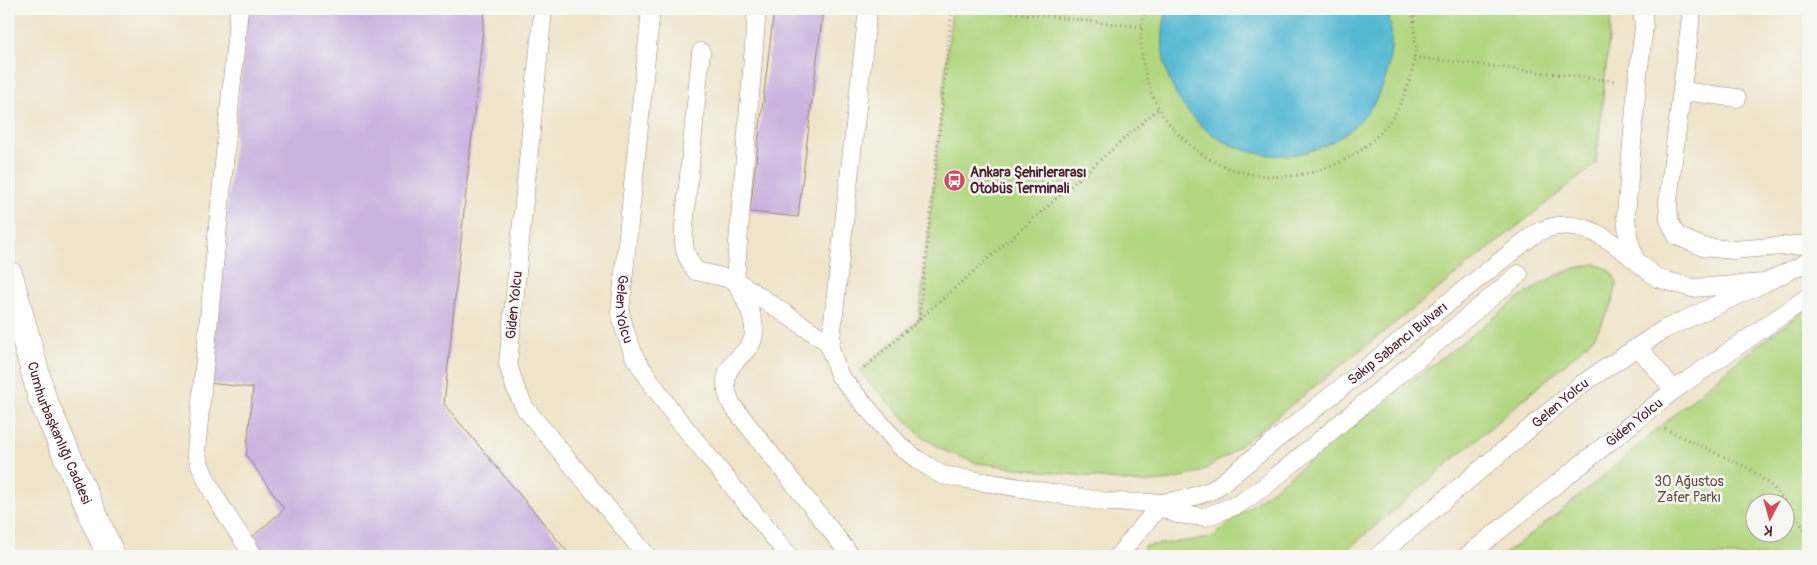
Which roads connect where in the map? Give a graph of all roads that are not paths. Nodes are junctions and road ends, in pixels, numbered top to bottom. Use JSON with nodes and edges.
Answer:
{"nodes":[{"id":1,"x":239,"y":9,"type":"edge"},
{"id":2,"x":543,"y":9,"type":"edge"},
{"id":3,"x":650,"y":9,"type":"edge"},
{"id":4,"x":757,"y":9,"type":"edge"},
{"id":5,"x":868,"y":9,"type":"edge"},
{"id":6,"x":1642,"y":9,"type":"edge"},
{"id":7,"x":1692,"y":9,"type":"edge"},
{"id":8,"x":701,"y":52,"type":"dead end"},
{"id":9,"x":1682,"y":91,"type":"junction"},
{"id":10,"x":1737,"y":98,"type":"dead end"},
{"id":11,"x":1808,"y":244,"type":"edge"},
{"id":12,"x":1634,"y":260,"type":"junction"},
{"id":13,"x":1808,"y":262,"type":"edge"},
{"id":14,"x":1519,"y":274,"type":"dead end"},
{"id":15,"x":9,"y":276,"type":"edge"},
{"id":16,"x":735,"y":280,"type":"junction"},
{"id":17,"x":1764,"y":283,"type":"junction"},
{"id":18,"x":1808,"y":297,"type":"edge"},
{"id":19,"x":829,"y":343,"type":"junction"},
{"id":20,"x":1638,"y":347,"type":"junction"},
{"id":21,"x":1674,"y":390,"type":"junction"},
{"id":22,"x":1160,"y":504,"type":"junction"},
{"id":23,"x":111,"y":556,"type":"edge"},
{"id":24,"x":254,"y":556,"type":"edge"},
{"id":25,"x":647,"y":556,"type":"edge"},
{"id":26,"x":789,"y":556,"type":"edge"},
{"id":27,"x":851,"y":556,"type":"edge"},
{"id":28,"x":1118,"y":556,"type":"edge"},
{"id":29,"x":1378,"y":556,"type":"edge"},
{"id":30,"x":1467,"y":556,"type":"edge"}],
"edges":[{"from":1,"to":24,"type":"lane"},
{"from":2,"to":25,"type":"lane","name":"Giden Yolcu"},
{"from":3,"to":26,"type":"lane","name":"Gelen Yolcu"},
{"from":4,"to":16,"type":"lane"},
{"from":5,"to":19,"type":"lane"},
{"from":6,"to":12,"type":"lane"},
{"from":7,"to":9,"type":"lane"},
{"from":8,"to":16,"type":"lane"},
{"from":9,"to":10,"type":"lane"},
{"from":9,"to":11,"type":"lane"},
{"from":12,"to":17,"type":"lane","name":"Sakıp Sabancı Bulvarı"},
{"from":12,"to":22,"type":"lane","name":"Sakıp Sabancı Bulvarı"},
{"from":13,"to":17,"type":"lane","name":"Sakıp Sabancı Bulvarı"},
{"from":14,"to":22,"type":"lane"},
{"from":15,"to":23,"type":"main road","name":"Cumhurbaşkanlığı Caddesi"},
{"from":16,"to":19,"type":"lane"},
{"from":16,"to":27,"type":"lane"},
{"from":17,"to":20,"type":"lane","name":"Gelen Yolcu"},
{"from":18,"to":21,"type":"lane","name":"Giden Yolcu"},
{"from":19,"to":22,"type":"lane"},
{"from":20,"to":21,"type":"lane"},
{"from":20,"to":29,"type":"lane","name":"Gelen Yolcu"},
{"from":21,"to":30,"type":"lane","name":"Giden Yolcu"},
{"from":22,"to":28,"type":"lane"}]}
